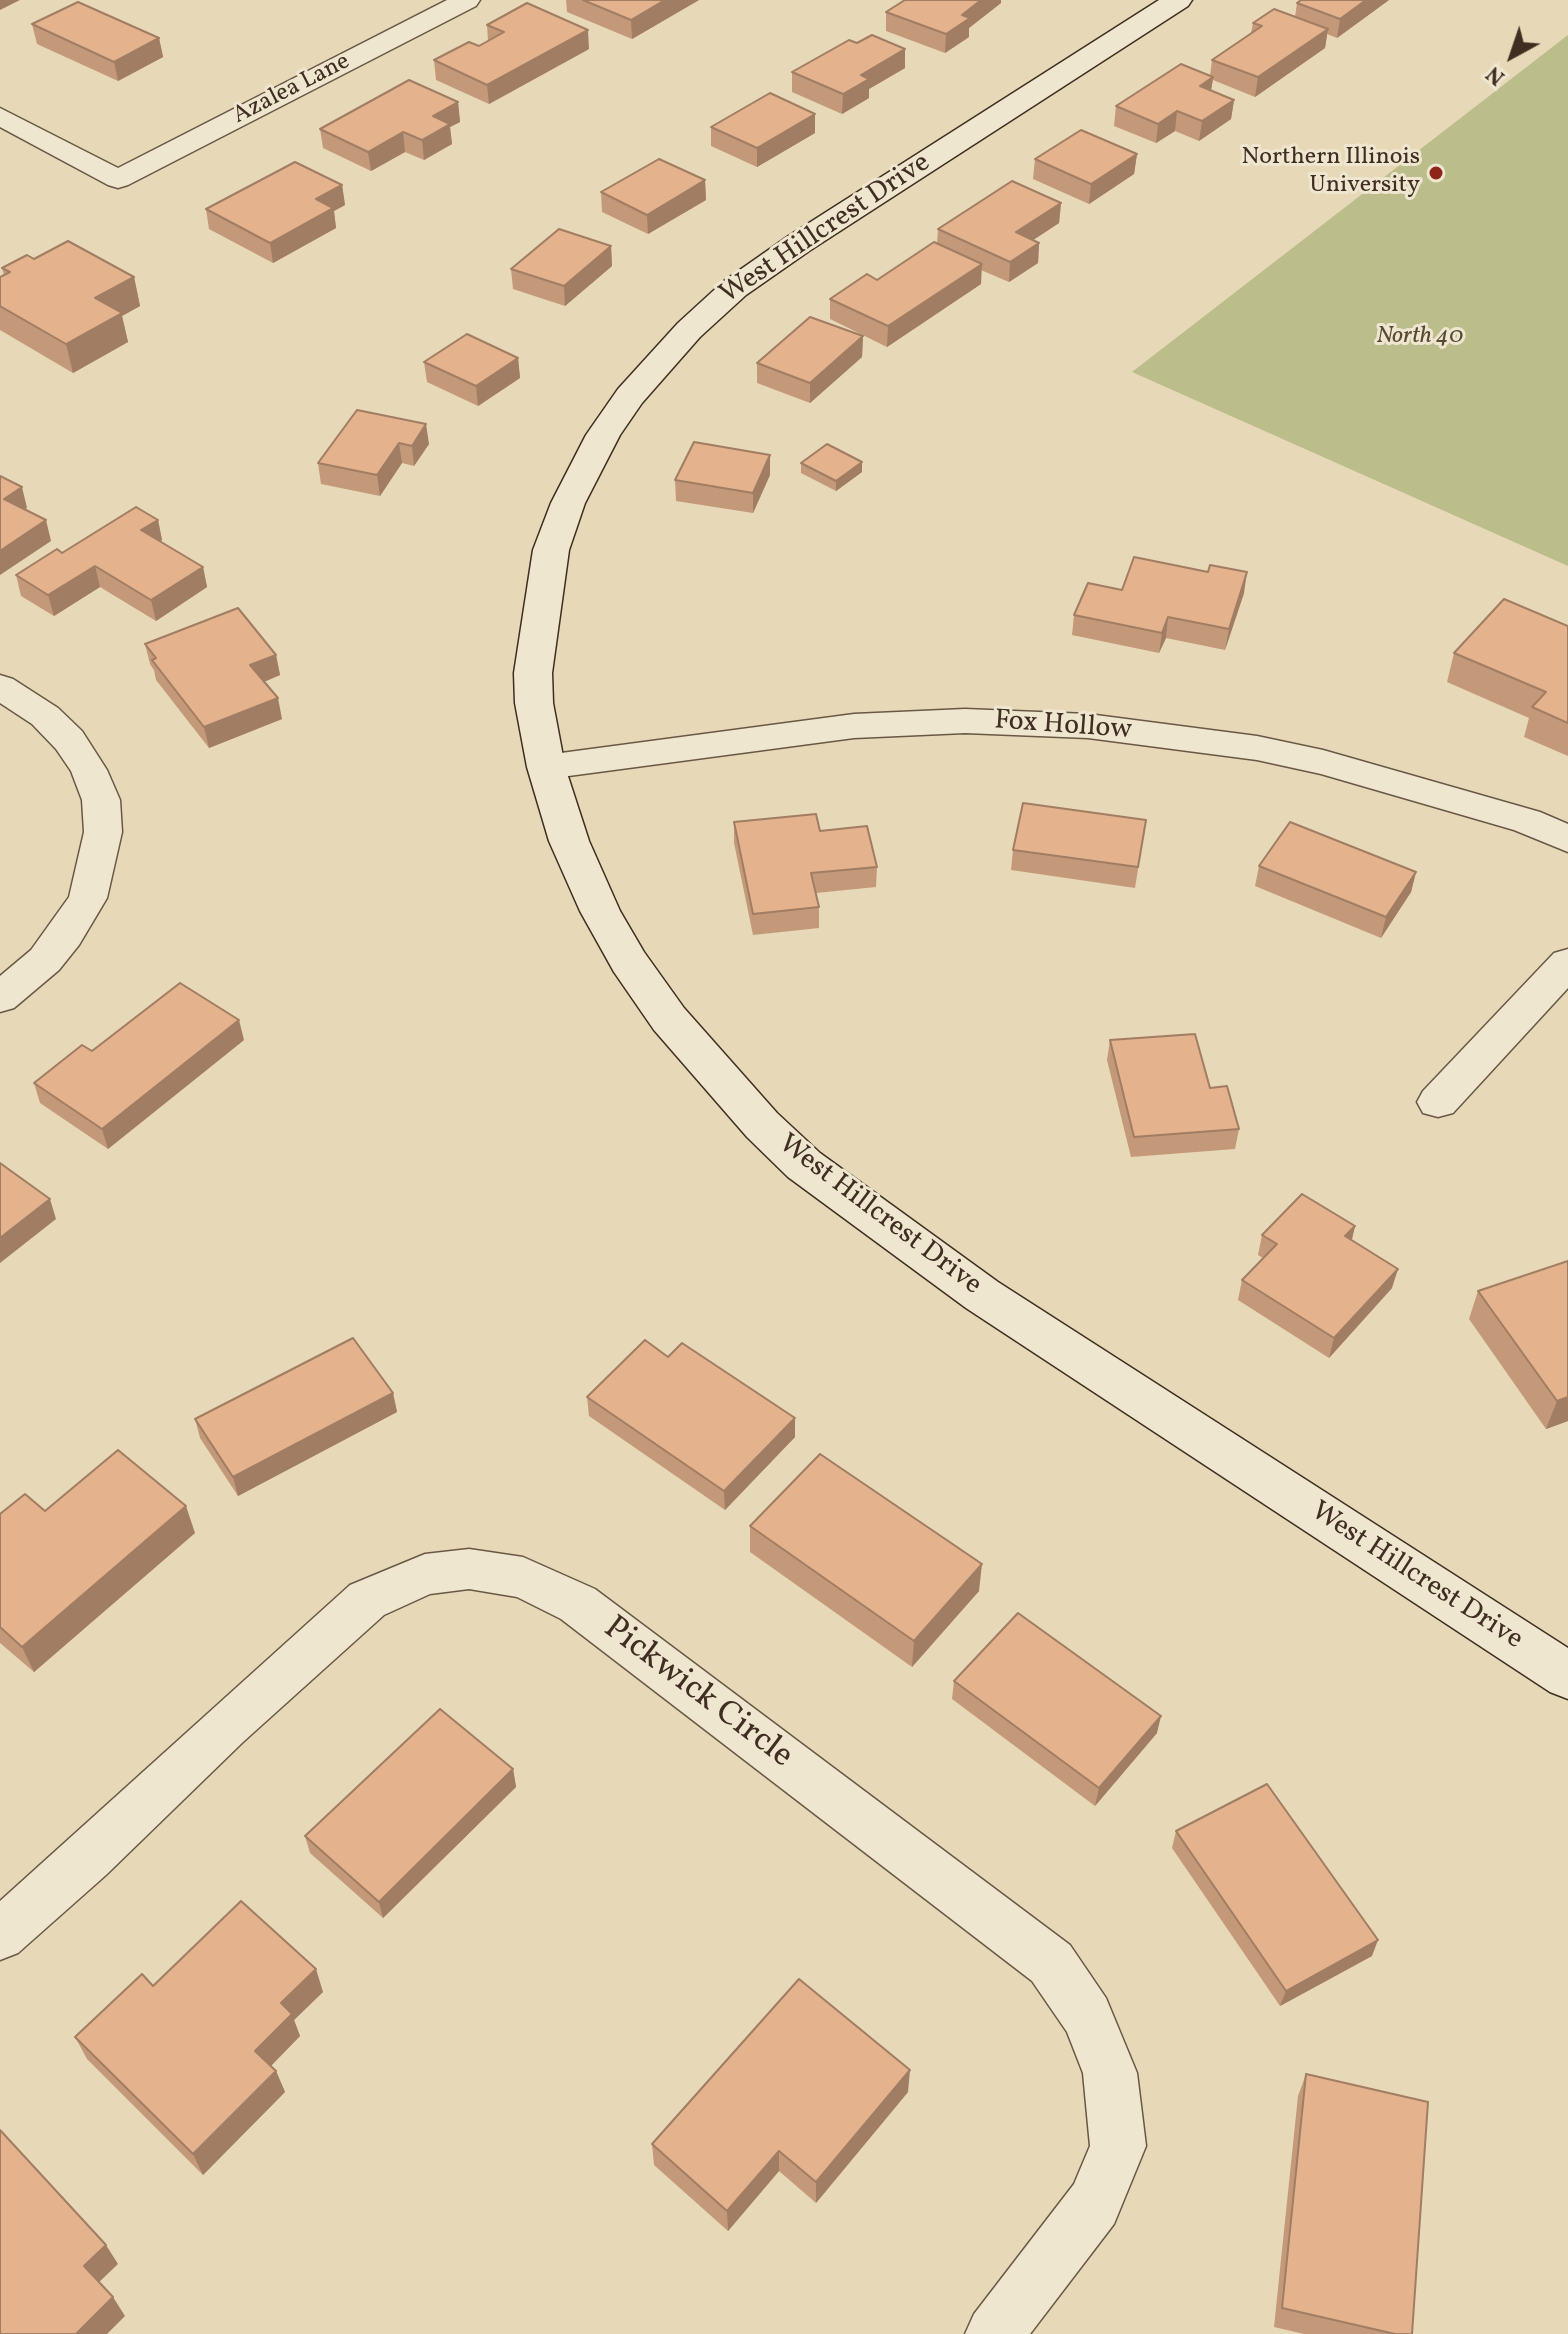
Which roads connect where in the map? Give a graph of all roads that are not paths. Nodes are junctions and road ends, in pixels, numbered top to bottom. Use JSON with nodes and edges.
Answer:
{"nodes":[{"id":1,"x":467,"y":0,"type":"edge"},
{"id":2,"x":1178,"y":0,"type":"edge"},
{"id":3,"x":0,"y":116,"type":"edge"},
{"id":4,"x":0,"y":687,"type":"edge"},
{"id":5,"x":546,"y":767,"type":"junction"},
{"id":6,"x":1568,"y":839,"type":"edge"},
{"id":7,"x":1568,"y":963,"type":"edge"},
{"id":8,"x":0,"y":998,"type":"edge"},
{"id":9,"x":1438,"y":1102,"type":"dead end"},
{"id":10,"x":1568,"y":1676,"type":"edge"},
{"id":11,"x":0,"y":1935,"type":"edge"},
{"id":12,"x":994,"y":2334,"type":"edge"}],
"edges":[{"from":1,"to":3,"type":"street","name":"Azalea Lane"},
{"from":2,"to":5,"type":"street","name":"West Hillcrest Drive"},
{"from":4,"to":8,"type":"street"},
{"from":5,"to":6,"type":"street","name":"Fox Hollow"},
{"from":5,"to":10,"type":"street","name":"West Hillcrest Drive"},
{"from":7,"to":9,"type":"street"},
{"from":11,"to":12,"type":"street","name":"Pickwick Circle"}]}
